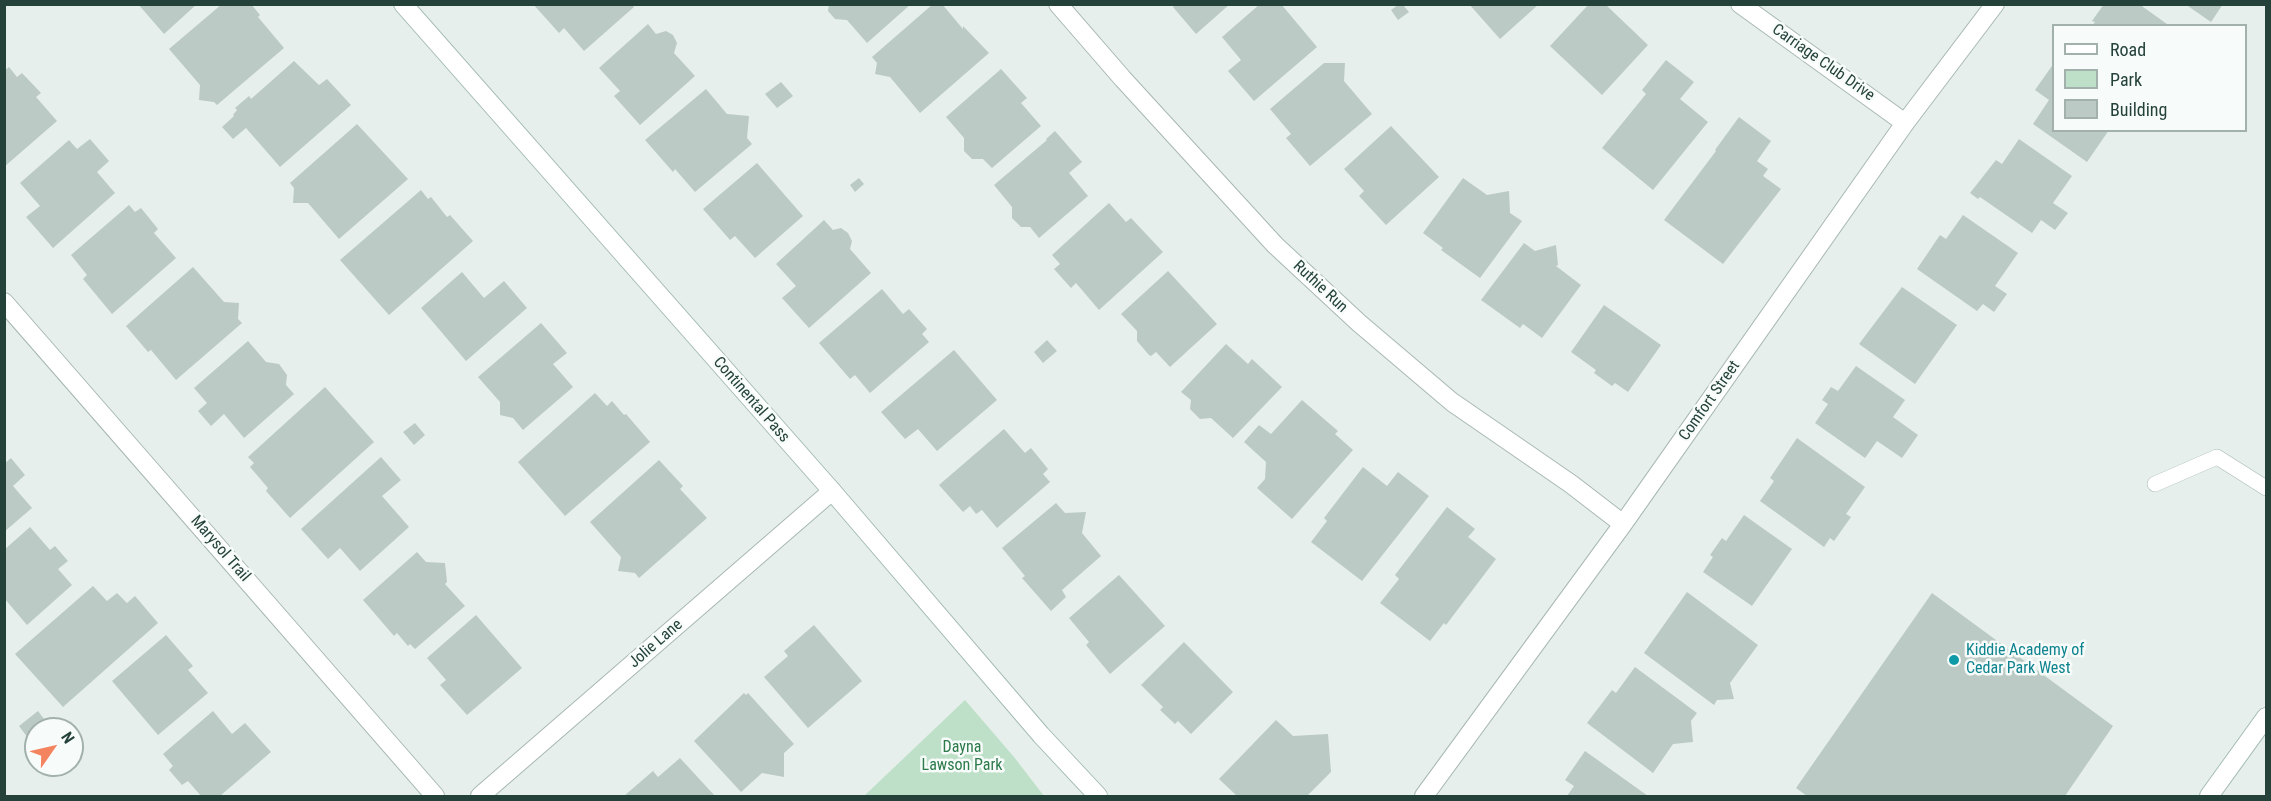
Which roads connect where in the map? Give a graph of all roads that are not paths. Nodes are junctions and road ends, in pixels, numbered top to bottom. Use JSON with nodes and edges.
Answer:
{"nodes":[{"id":1,"x":404,"y":4,"type":"edge"},
{"id":2,"x":1058,"y":4,"type":"edge"},
{"id":3,"x":1740,"y":4,"type":"edge"},
{"id":4,"x":1995,"y":4,"type":"edge"},
{"id":5,"x":1905,"y":123,"type":"junction"},
{"id":6,"x":4,"y":302,"type":"edge"},
{"id":7,"x":2155,"y":484,"type":"dead end"},
{"id":8,"x":2266,"y":488,"type":"edge"},
{"id":9,"x":832,"y":491,"type":"junction"},
{"id":10,"x":1623,"y":524,"type":"junction"},
{"id":11,"x":2266,"y":717,"type":"edge"},
{"id":12,"x":435,"y":796,"type":"edge"},
{"id":13,"x":480,"y":796,"type":"edge"},
{"id":14,"x":1098,"y":796,"type":"edge"},
{"id":15,"x":1424,"y":796,"type":"edge"},
{"id":16,"x":2209,"y":796,"type":"edge"}],
"edges":[{"from":1,"to":9,"type":"street","name":"Continental Pass"},
{"from":2,"to":10,"type":"street","name":"Ruthie Run"},
{"from":3,"to":5,"type":"street","name":"Carriage Club Drive"},
{"from":4,"to":5,"type":"street","name":"Comfort Street"},
{"from":5,"to":10,"type":"street","name":"Comfort Street"},
{"from":6,"to":12,"type":"street","name":"Marysol Trail"},
{"from":7,"to":8,"type":"lane"},
{"from":9,"to":13,"type":"street","name":"Jolie Lane"},
{"from":9,"to":14,"type":"street","name":"Continental Pass"},
{"from":10,"to":15,"type":"street","name":"Comfort Street"},
{"from":11,"to":16,"type":"street"}]}
